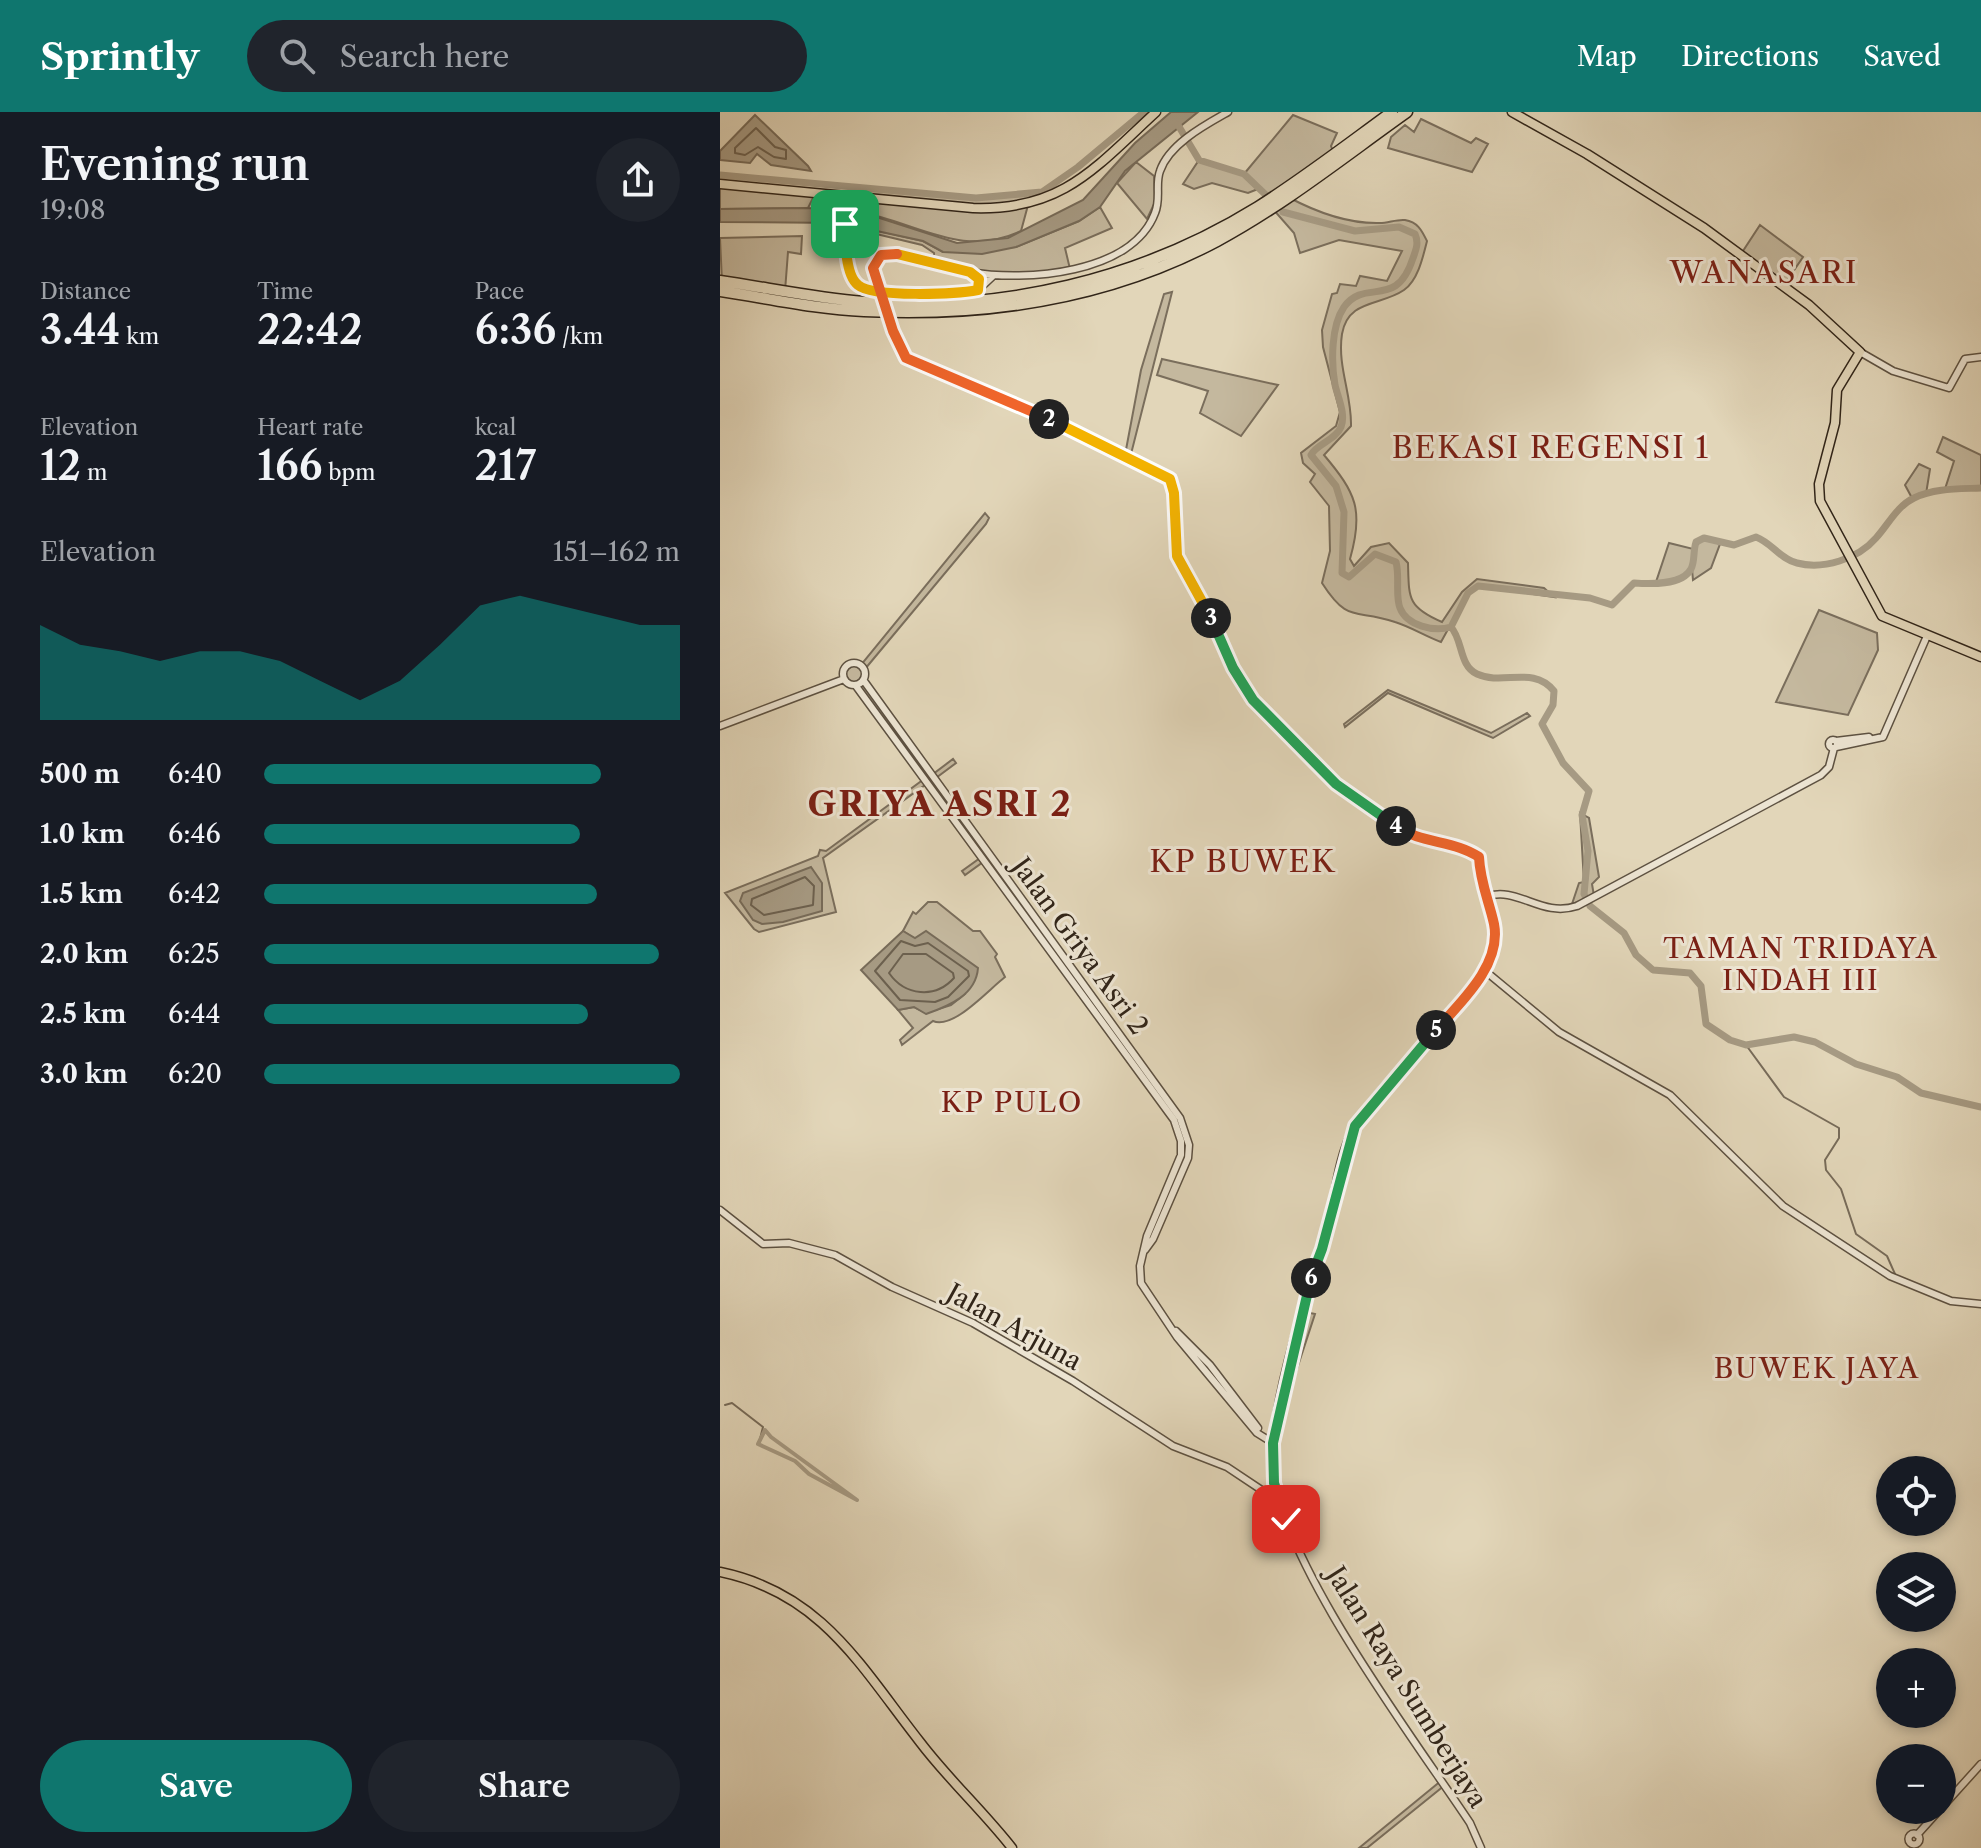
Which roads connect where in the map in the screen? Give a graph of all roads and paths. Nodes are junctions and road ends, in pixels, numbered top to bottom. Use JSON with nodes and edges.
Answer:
{"nodes":[{"id":1,"x":1156,"y":112,"type":"edge"},
{"id":2,"x":1228,"y":112,"type":"edge"},
{"id":3,"x":1392,"y":112,"type":"edge"},
{"id":4,"x":1407,"y":112,"type":"edge"},
{"id":5,"x":1512,"y":112,"type":"edge"},
{"id":6,"x":1342,"y":153,"type":"junction"},
{"id":7,"x":720,"y":184,"type":"edge"},
{"id":8,"x":847,"y":195,"type":"junction"},
{"id":9,"x":1262,"y":210,"type":"junction"},
{"id":10,"x":970,"y":272,"type":"junction"},
{"id":11,"x":993,"y":276,"type":"junction"},
{"id":12,"x":720,"y":281,"type":"edge"},
{"id":13,"x":978,"y":290,"type":"junction"},
{"id":14,"x":720,"y":291,"type":"edge"},
{"id":15,"x":1860,"y":352,"type":"junction"},
{"id":16,"x":1981,"y":357,"type":"edge"},
{"id":17,"x":1925,"y":635,"type":"junction"},
{"id":18,"x":1981,"y":657,"type":"edge"},
{"id":19,"x":844,"y":679,"type":"junction"},
{"id":20,"x":864,"y":681,"type":"junction"},
{"id":21,"x":856,"y":686,"type":"junction"},
{"id":22,"x":720,"y":726,"type":"edge"},
{"id":23,"x":1484,"y":895,"type":"junction"},
{"id":24,"x":1484,"y":970,"type":"junction"},
{"id":25,"x":720,"y":1210,"type":"edge"},
{"id":26,"x":1145,"y":1250,"type":"junction"},
{"id":27,"x":1981,"y":1304,"type":"edge"},
{"id":28,"x":1273,"y":1443,"type":"junction"},
{"id":29,"x":1282,"y":1503,"type":"junction"},
{"id":30,"x":720,"y":1572,"type":"edge"},
{"id":31,"x":1981,"y":1764,"type":"edge"},
{"id":32,"x":1906,"y":1845,"type":"edge"},
{"id":33,"x":1012,"y":1848,"type":"edge"},
{"id":34,"x":1481,"y":1848,"type":"edge"}],
"edges":[{"from":1,"to":8,"type":"main road"},
{"from":2,"to":11,"type":"street"},
{"from":3,"to":6,"type":"highway"},
{"from":4,"to":6,"type":"highway"},
{"from":5,"to":15,"type":"main road"},
{"from":6,"to":9,"type":"highway"},
{"from":7,"to":8,"type":"main road"},
{"from":8,"to":13,"type":"street"},
{"from":9,"to":12,"type":"highway"},
{"from":9,"to":14,"type":"highway"},
{"from":10,"to":11,"type":"street"},
{"from":10,"to":13,"type":"street"},
{"from":10,"to":23,"type":"street","bridge":true},
{"from":11,"to":13,"type":"street"},
{"from":15,"to":16,"type":"street"},
{"from":15,"to":17,"type":"main road"},
{"from":17,"to":18,"type":"main road"},
{"from":17,"to":23,"type":"street"},
{"from":19,"to":20,"type":"street"},
{"from":19,"to":21,"type":"street"},
{"from":19,"to":22,"type":"street"},
{"from":20,"to":21,"type":"street"},
{"from":20,"to":26,"type":"street","name":"Jalan Griya Asri 2"},
{"from":21,"to":26,"type":"street","name":"Jalan Griya Asri 2"},
{"from":23,"to":24,"type":"street"},
{"from":24,"to":27,"type":"street"},
{"from":24,"to":28,"type":"street","name":"Jalan Raya Sumberjaya"},
{"from":25,"to":29,"type":"street","name":"Jalan Arjuna"},
{"from":26,"to":28,"type":"street","name":"Jalan Griya Asri 2"},
{"from":28,"to":29,"type":"street","name":"Jalan Raya Sumberjaya"},
{"from":29,"to":34,"type":"street","name":"Jalan Raya Sumberjaya"},
{"from":30,"to":33,"type":"main road"},
{"from":31,"to":32,"type":"street"}]}
